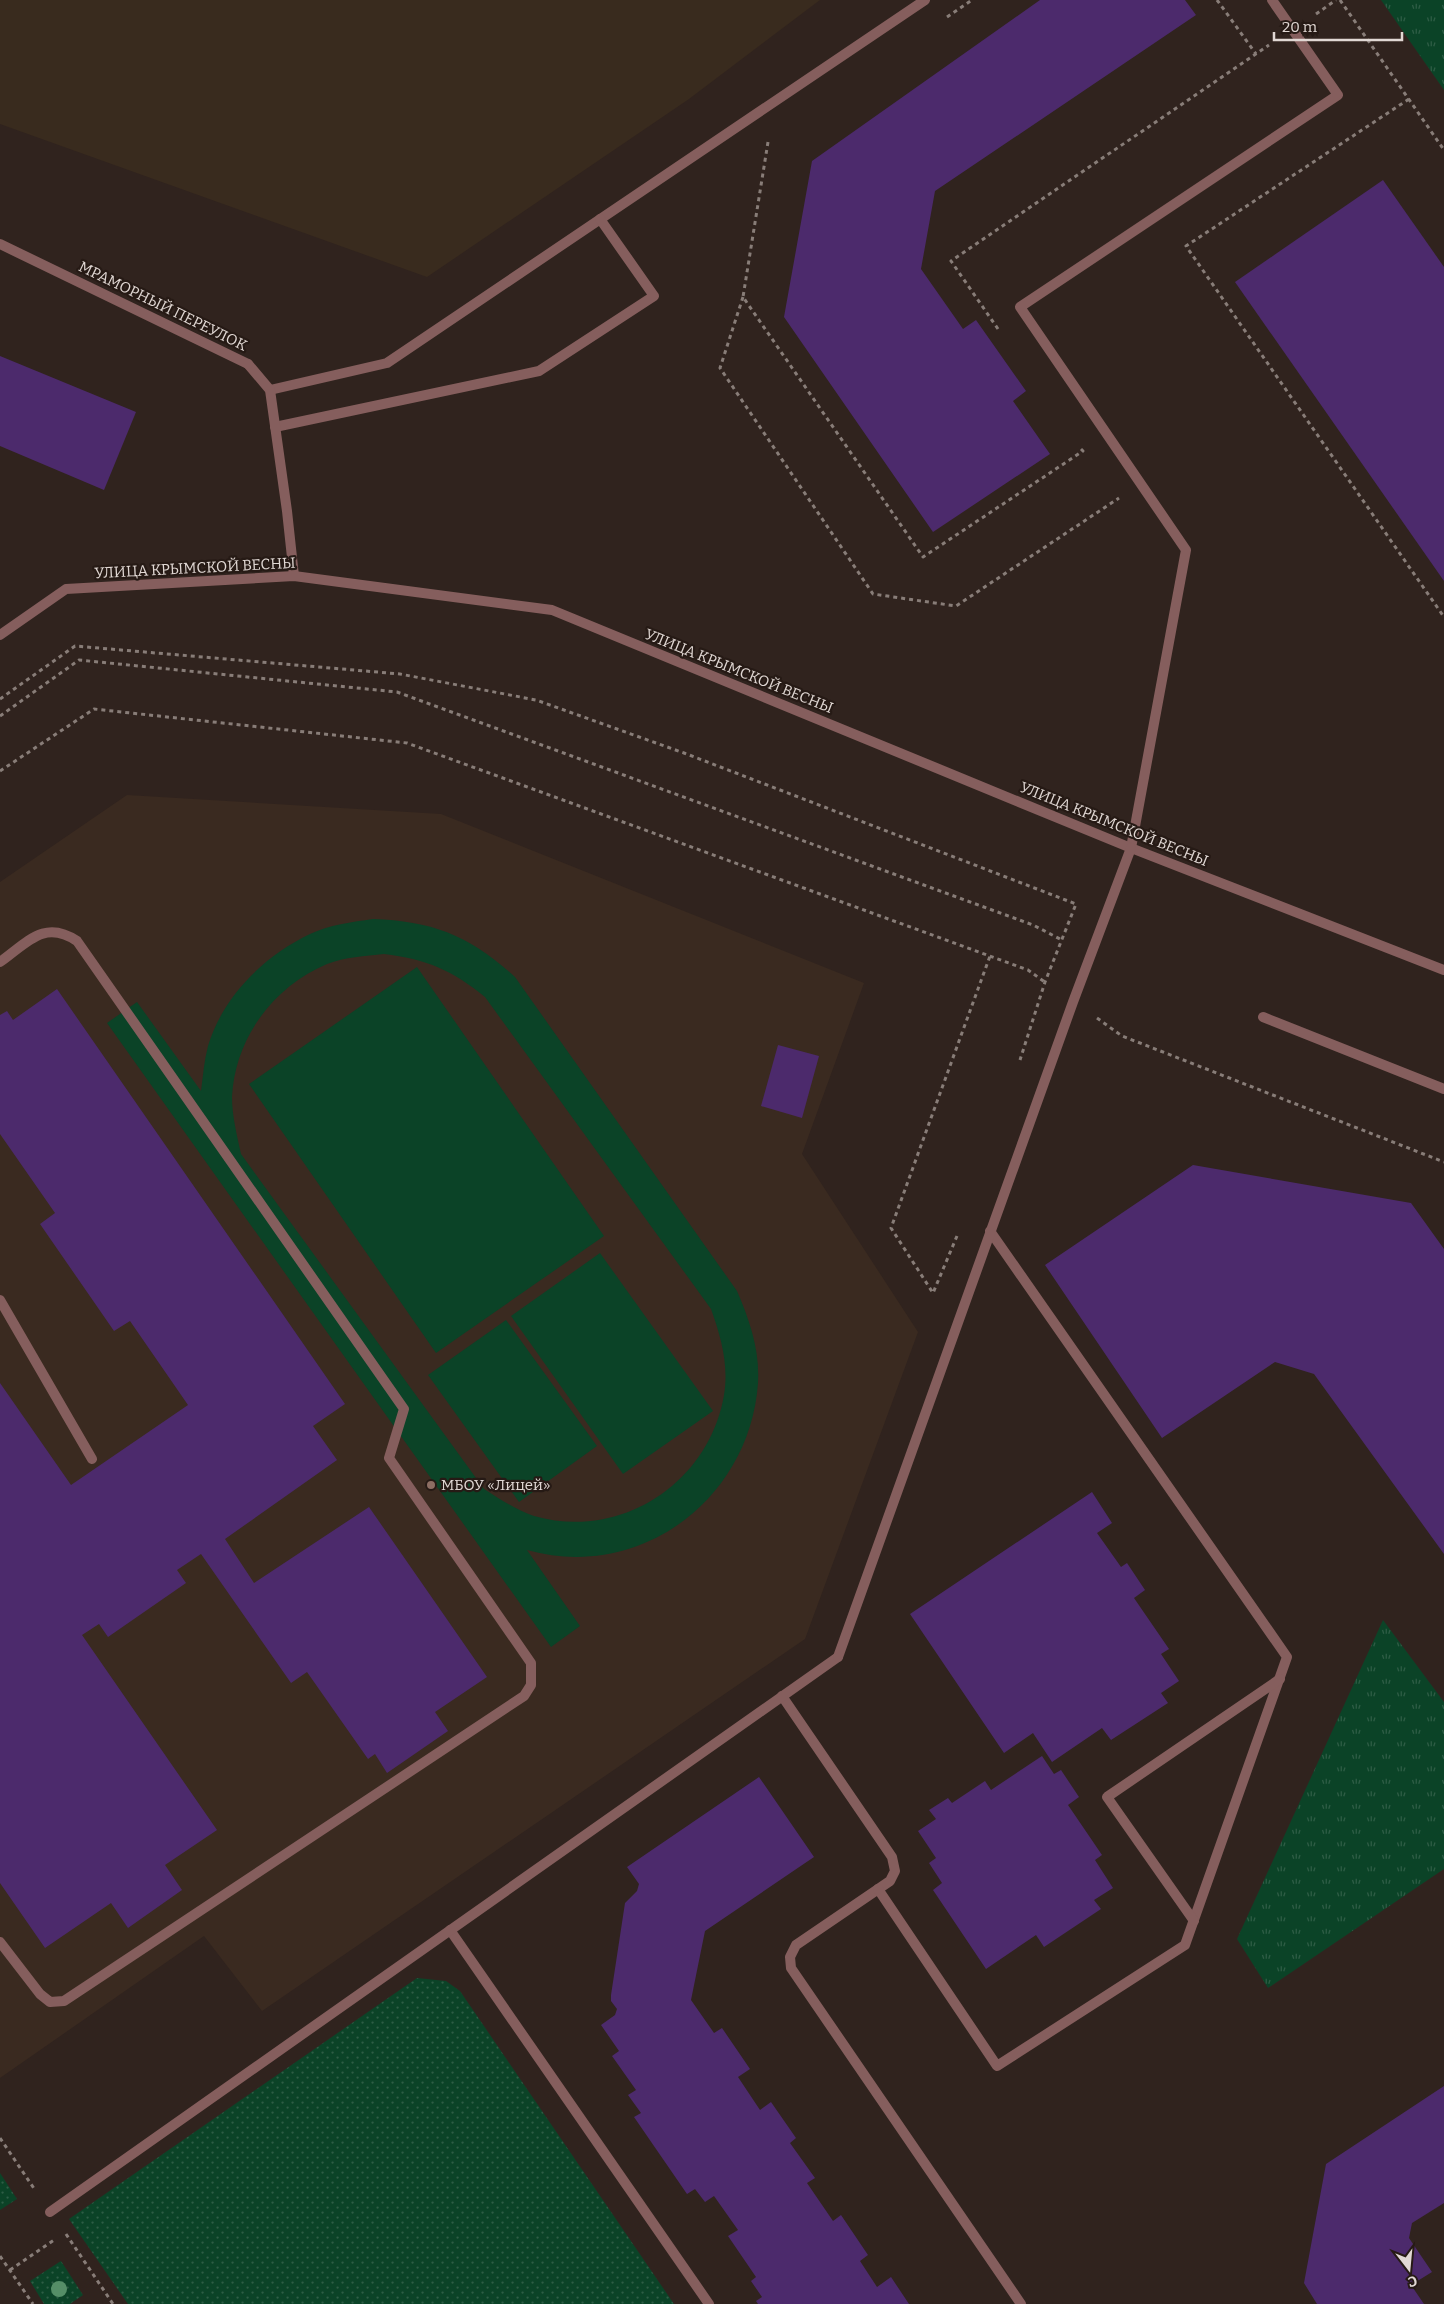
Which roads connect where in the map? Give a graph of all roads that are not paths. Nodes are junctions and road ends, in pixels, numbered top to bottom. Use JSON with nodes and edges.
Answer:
{"nodes":[{"id":1,"x":925,"y":0,"type":"edge"},
{"id":2,"x":1272,"y":0,"type":"edge"},
{"id":3,"x":600,"y":220,"type":"junction"},
{"id":4,"x":0,"y":244,"type":"edge"},
{"id":5,"x":270,"y":390,"type":"junction"},
{"id":6,"x":275,"y":427,"type":"junction"},
{"id":7,"x":294,"y":576,"type":"junction"},
{"id":8,"x":0,"y":635,"type":"edge"},
{"id":9,"x":1131,"y":848,"type":"junction"},
{"id":10,"x":0,"y":962,"type":"edge"},
{"id":11,"x":1444,"y":970,"type":"edge"},
{"id":12,"x":1263,"y":1017,"type":"dead end"},
{"id":13,"x":1444,"y":1088,"type":"edge"},
{"id":14,"x":990,"y":1232,"type":"junction"},
{"id":15,"x":0,"y":1300,"type":"edge"},
{"id":16,"x":92,"y":1459,"type":"dead end"},
{"id":17,"x":1280,"y":1679,"type":"junction"},
{"id":18,"x":782,"y":1696,"type":"junction"},
{"id":19,"x":878,"y":1889,"type":"junction"},
{"id":20,"x":1194,"y":1921,"type":"junction"},
{"id":21,"x":450,"y":1930,"type":"junction"},
{"id":22,"x":0,"y":1942,"type":"edge"},
{"id":23,"x":50,"y":2212,"type":"dead end"},
{"id":24,"x":709,"y":2304,"type":"edge"},
{"id":25,"x":1021,"y":2304,"type":"edge"}],
"edges":[{"from":1,"to":3,"type":"street"},
{"from":2,"to":9,"type":"street"},
{"from":3,"to":5,"type":"street"},
{"from":3,"to":6,"type":"street"},
{"from":4,"to":5,"type":"street","name":"МРАМОРНЫЙ ПЕРЕУЛОК"},
{"from":5,"to":6,"type":"street"},
{"from":6,"to":7,"type":"street"},
{"from":7,"to":8,"type":"street","name":"УЛИЦА КРЫМСКОЙ ВЕСНЫ"},
{"from":7,"to":9,"type":"street","name":"УЛИЦА КРЫМСКОЙ ВЕСНЫ"},
{"from":9,"to":11,"type":"street","name":"УЛИЦА КРЫМСКОЙ ВЕСНЫ"},
{"from":9,"to":14,"type":"street"},
{"from":10,"to":22,"type":"street"},
{"from":12,"to":13,"type":"street"},
{"from":14,"to":17,"type":"street"},
{"from":14,"to":18,"type":"street"},
{"from":15,"to":16,"type":"street"},
{"from":17,"to":20,"type":"street"},
{"from":17,"to":20,"type":"street"},
{"from":18,"to":19,"type":"street"},
{"from":18,"to":21,"type":"street"},
{"from":19,"to":20,"type":"street"},
{"from":19,"to":25,"type":"street"},
{"from":21,"to":23,"type":"street"},
{"from":21,"to":24,"type":"street"}]}
